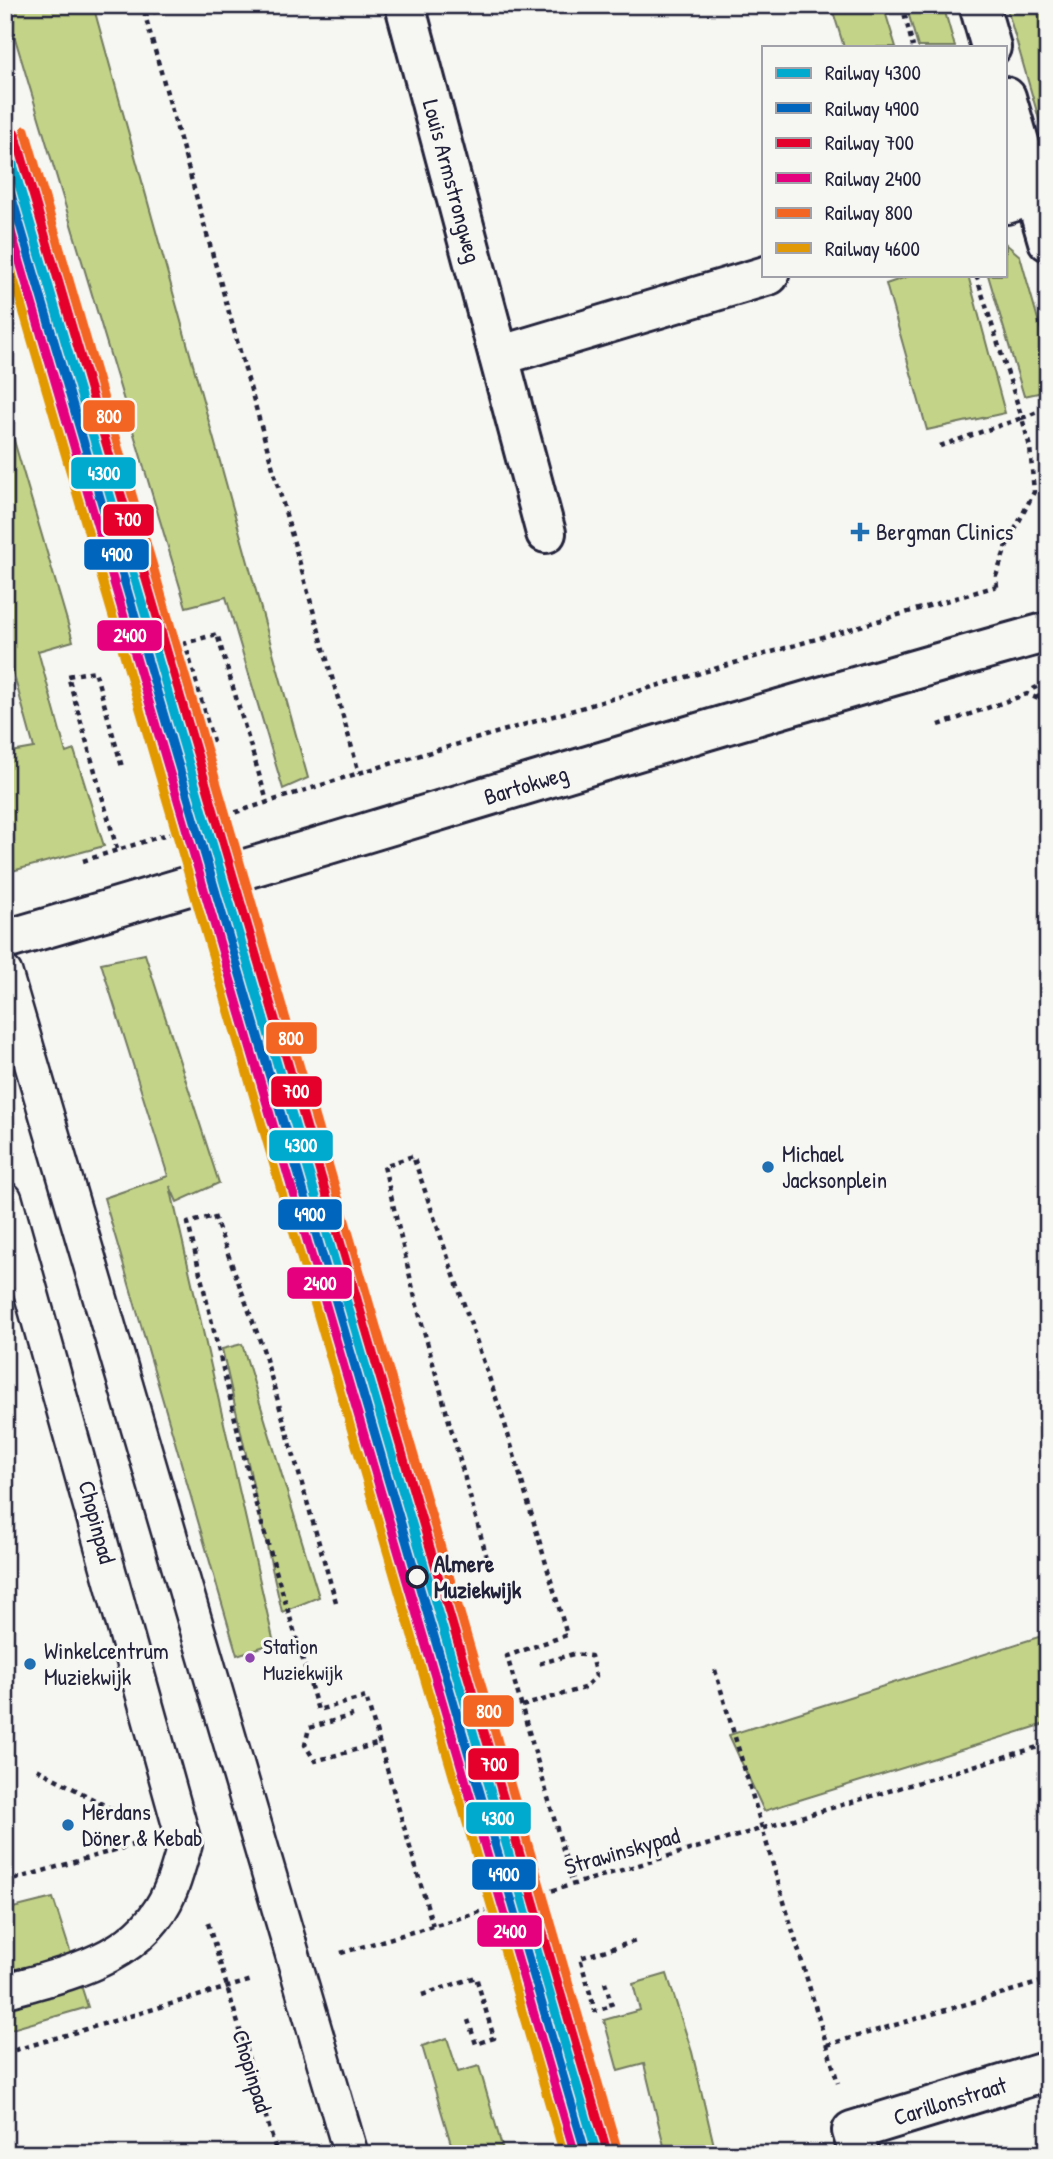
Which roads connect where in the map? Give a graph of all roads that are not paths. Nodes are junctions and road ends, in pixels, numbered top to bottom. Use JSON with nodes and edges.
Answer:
{"nodes":[{"id":1,"x":405,"y":5,"type":"edge"},
{"id":2,"x":979,"y":5,"type":"edge"},
{"id":3,"x":991,"y":46,"type":"edge"},
{"id":4,"x":1007,"y":104,"type":"edge"},
{"id":5,"x":1020,"y":200,"type":"edge"},
{"id":6,"x":1048,"y":241,"type":"edge"},
{"id":7,"x":766,"y":276,"type":"edge"},
{"id":8,"x":499,"y":356,"type":"junction"},
{"id":9,"x":546,"y":533,"type":"dead end"},
{"id":10,"x":1030,"y":637,"type":"edge"},
{"id":11,"x":5,"y":940,"type":"edge"},
{"id":12,"x":5,"y":973,"type":"edge"},
{"id":13,"x":5,"y":1199,"type":"edge"},
{"id":14,"x":5,"y":1991,"type":"edge"},
{"id":15,"x":1048,"y":2071,"type":"edge"},
{"id":16,"x":856,"y":2142,"type":"edge"},
{"id":17,"x":351,"y":2154,"type":"edge"}],
"edges":[{"from":1,"to":8,"type":"street","name":"Louis Armstrongweg"},
{"from":2,"to":3,"type":"street"},
{"from":4,"to":5,"type":"street"},
{"from":5,"to":6,"type":"street"},
{"from":7,"to":8,"type":"street"},
{"from":8,"to":9,"type":"street","name":"Louis Armstrongweg"},
{"from":10,"to":11,"type":"street","name":"Bartokweg"},
{"from":12,"to":17,"type":"lane"},
{"from":13,"to":14,"type":"lane","name":"Chopinpad"},
{"from":15,"to":16,"type":"street","name":"Carillonstraat"}]}
